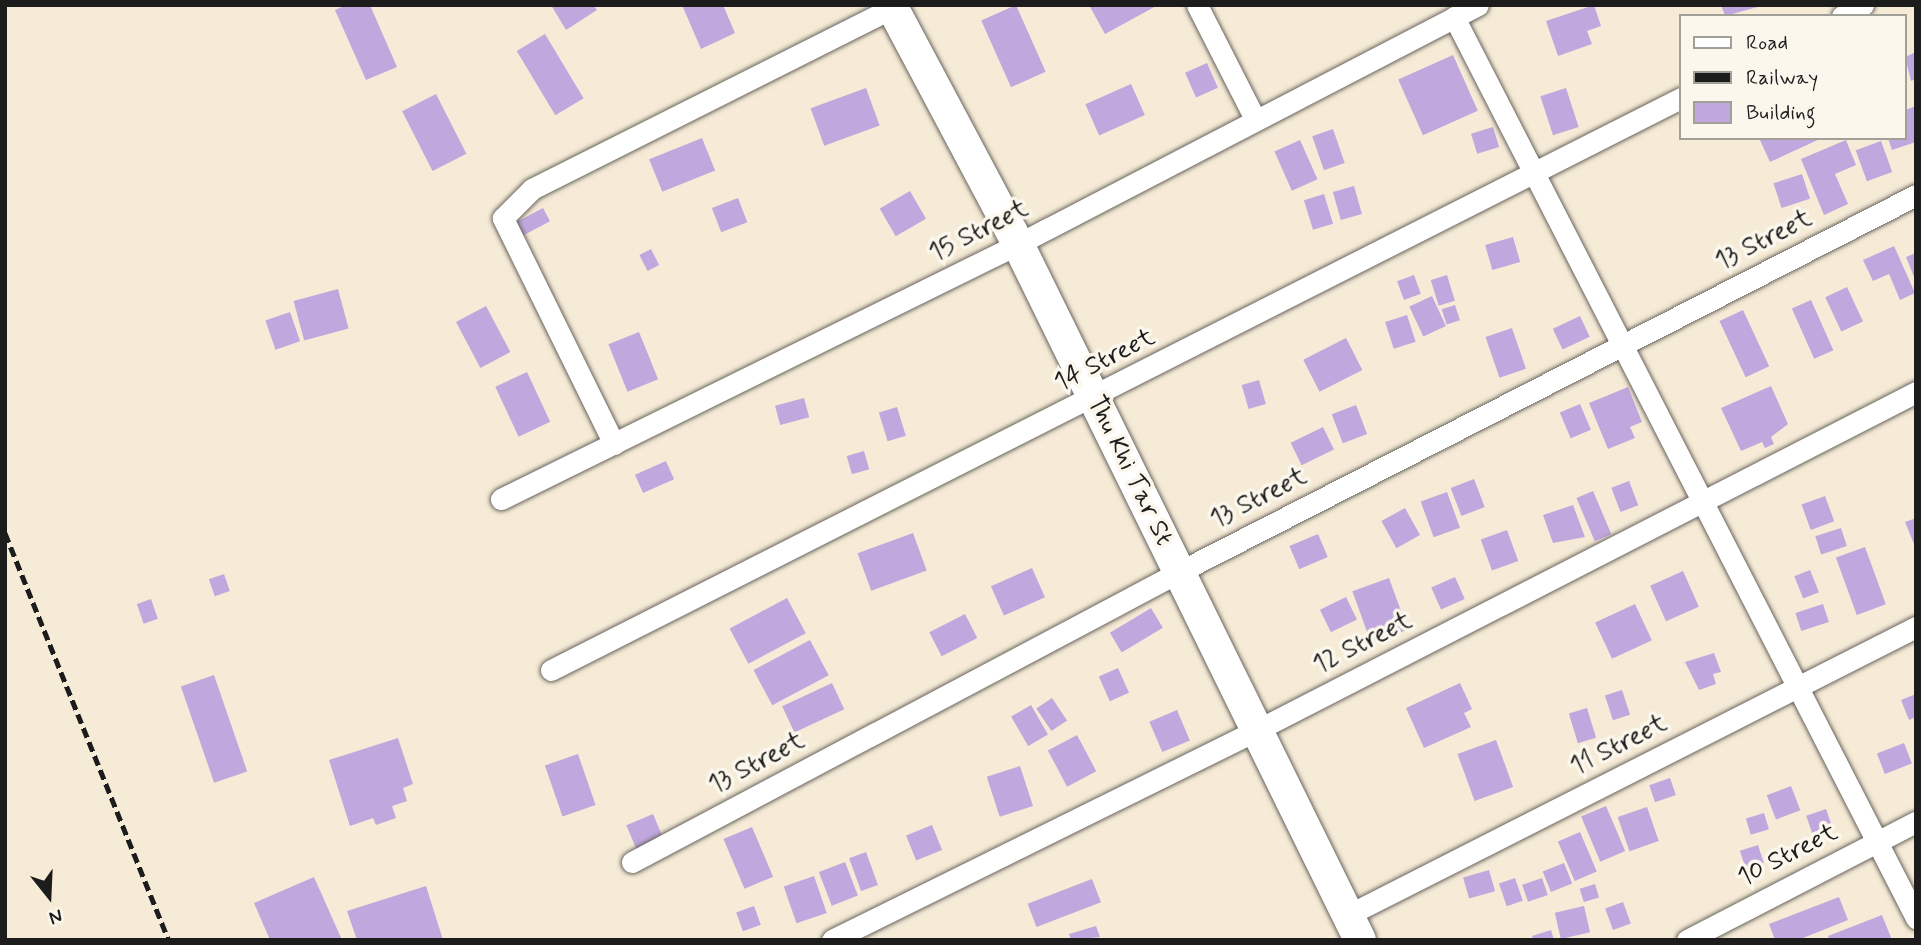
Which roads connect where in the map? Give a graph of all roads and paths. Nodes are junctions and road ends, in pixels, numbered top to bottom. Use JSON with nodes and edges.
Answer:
{"nodes":[{"id":1,"x":1197,"y":5,"type":"edge"},
{"id":2,"x":1478,"y":5,"type":"edge"},
{"id":3,"x":1863,"y":5,"type":"edge"},
{"id":4,"x":894,"y":6,"type":"edge"},
{"id":5,"x":1846,"y":14,"type":"edge"},
{"id":6,"x":1454,"y":18,"type":"junction"},
{"id":7,"x":1680,"y":99,"type":"edge"},
{"id":8,"x":1255,"y":119,"type":"junction"},
{"id":9,"x":1534,"y":173,"type":"junction"},
{"id":10,"x":1916,"y":195,"type":"edge"},
{"id":11,"x":1018,"y":244,"type":"junction"},
{"id":12,"x":1622,"y":345,"type":"junction"},
{"id":13,"x":1916,"y":392,"type":"edge"},
{"id":14,"x":1094,"y":398,"type":"junction"},
{"id":15,"x":614,"y":444,"type":"junction"},
{"id":16,"x":500,"y":499,"type":"dead end"},
{"id":17,"x":1702,"y":502,"type":"junction"},
{"id":18,"x":1179,"y":572,"type":"junction"},
{"id":19,"x":1916,"y":627,"type":"edge"},
{"id":20,"x":551,"y":670,"type":"dead end"},
{"id":21,"x":1797,"y":687,"type":"junction"},
{"id":22,"x":1257,"y":730,"type":"junction"},
{"id":23,"x":1916,"y":822,"type":"edge"},
{"id":24,"x":1877,"y":842,"type":"junction"},
{"id":25,"x":632,"y":862,"type":"dead end"},
{"id":26,"x":1916,"y":918,"type":"edge"},
{"id":27,"x":1354,"y":928,"type":"edge"},
{"id":28,"x":832,"y":940,"type":"edge"},
{"id":29,"x":1687,"y":940,"type":"edge"}],
"edges":[{"from":1,"to":8,"type":"street"},
{"from":2,"to":6,"type":"street","name":"15 Street"},
{"from":3,"to":5,"type":"street"},
{"from":4,"to":11,"type":"street","name":"Thu Khi Tar St"},
{"from":4,"to":15,"type":"street"},
{"from":6,"to":8,"type":"street","name":"15 Street"},
{"from":6,"to":9,"type":"street"},
{"from":7,"to":9,"type":"street","name":"14 Street"},
{"from":8,"to":11,"type":"street","name":"15 Street"},
{"from":9,"to":12,"type":"street"},
{"from":9,"to":14,"type":"street","name":"14 Street"},
{"from":10,"to":12,"type":"street","name":"13 Street"},
{"from":11,"to":14,"type":"street","name":"Thu Khi Tar St"},
{"from":11,"to":15,"type":"street","name":"15 Street"},
{"from":12,"to":17,"type":"street"},
{"from":12,"to":18,"type":"street","name":"13 Street"},
{"from":13,"to":17,"type":"street","name":"12 Street"},
{"from":14,"to":18,"type":"street","name":"Thu Khi Tar St"},
{"from":14,"to":20,"type":"street","name":"14 Street"},
{"from":15,"to":16,"type":"street","name":"15 Street"},
{"from":17,"to":21,"type":"street"},
{"from":17,"to":22,"type":"street","name":"12 Street"},
{"from":18,"to":22,"type":"street","name":"Thu Khi Tar St"},
{"from":18,"to":25,"type":"street","name":"13 Street"},
{"from":19,"to":21,"type":"street","name":"11 Street"},
{"from":21,"to":24,"type":"street"},
{"from":21,"to":27,"type":"street","name":"11 Street"},
{"from":22,"to":27,"type":"street","name":"Thu Khi Tar St"},
{"from":22,"to":28,"type":"street","name":"12 Street"},
{"from":23,"to":24,"type":"street","name":"10 Street"},
{"from":24,"to":26,"type":"street"},
{"from":24,"to":29,"type":"street","name":"10 Street"}]}
